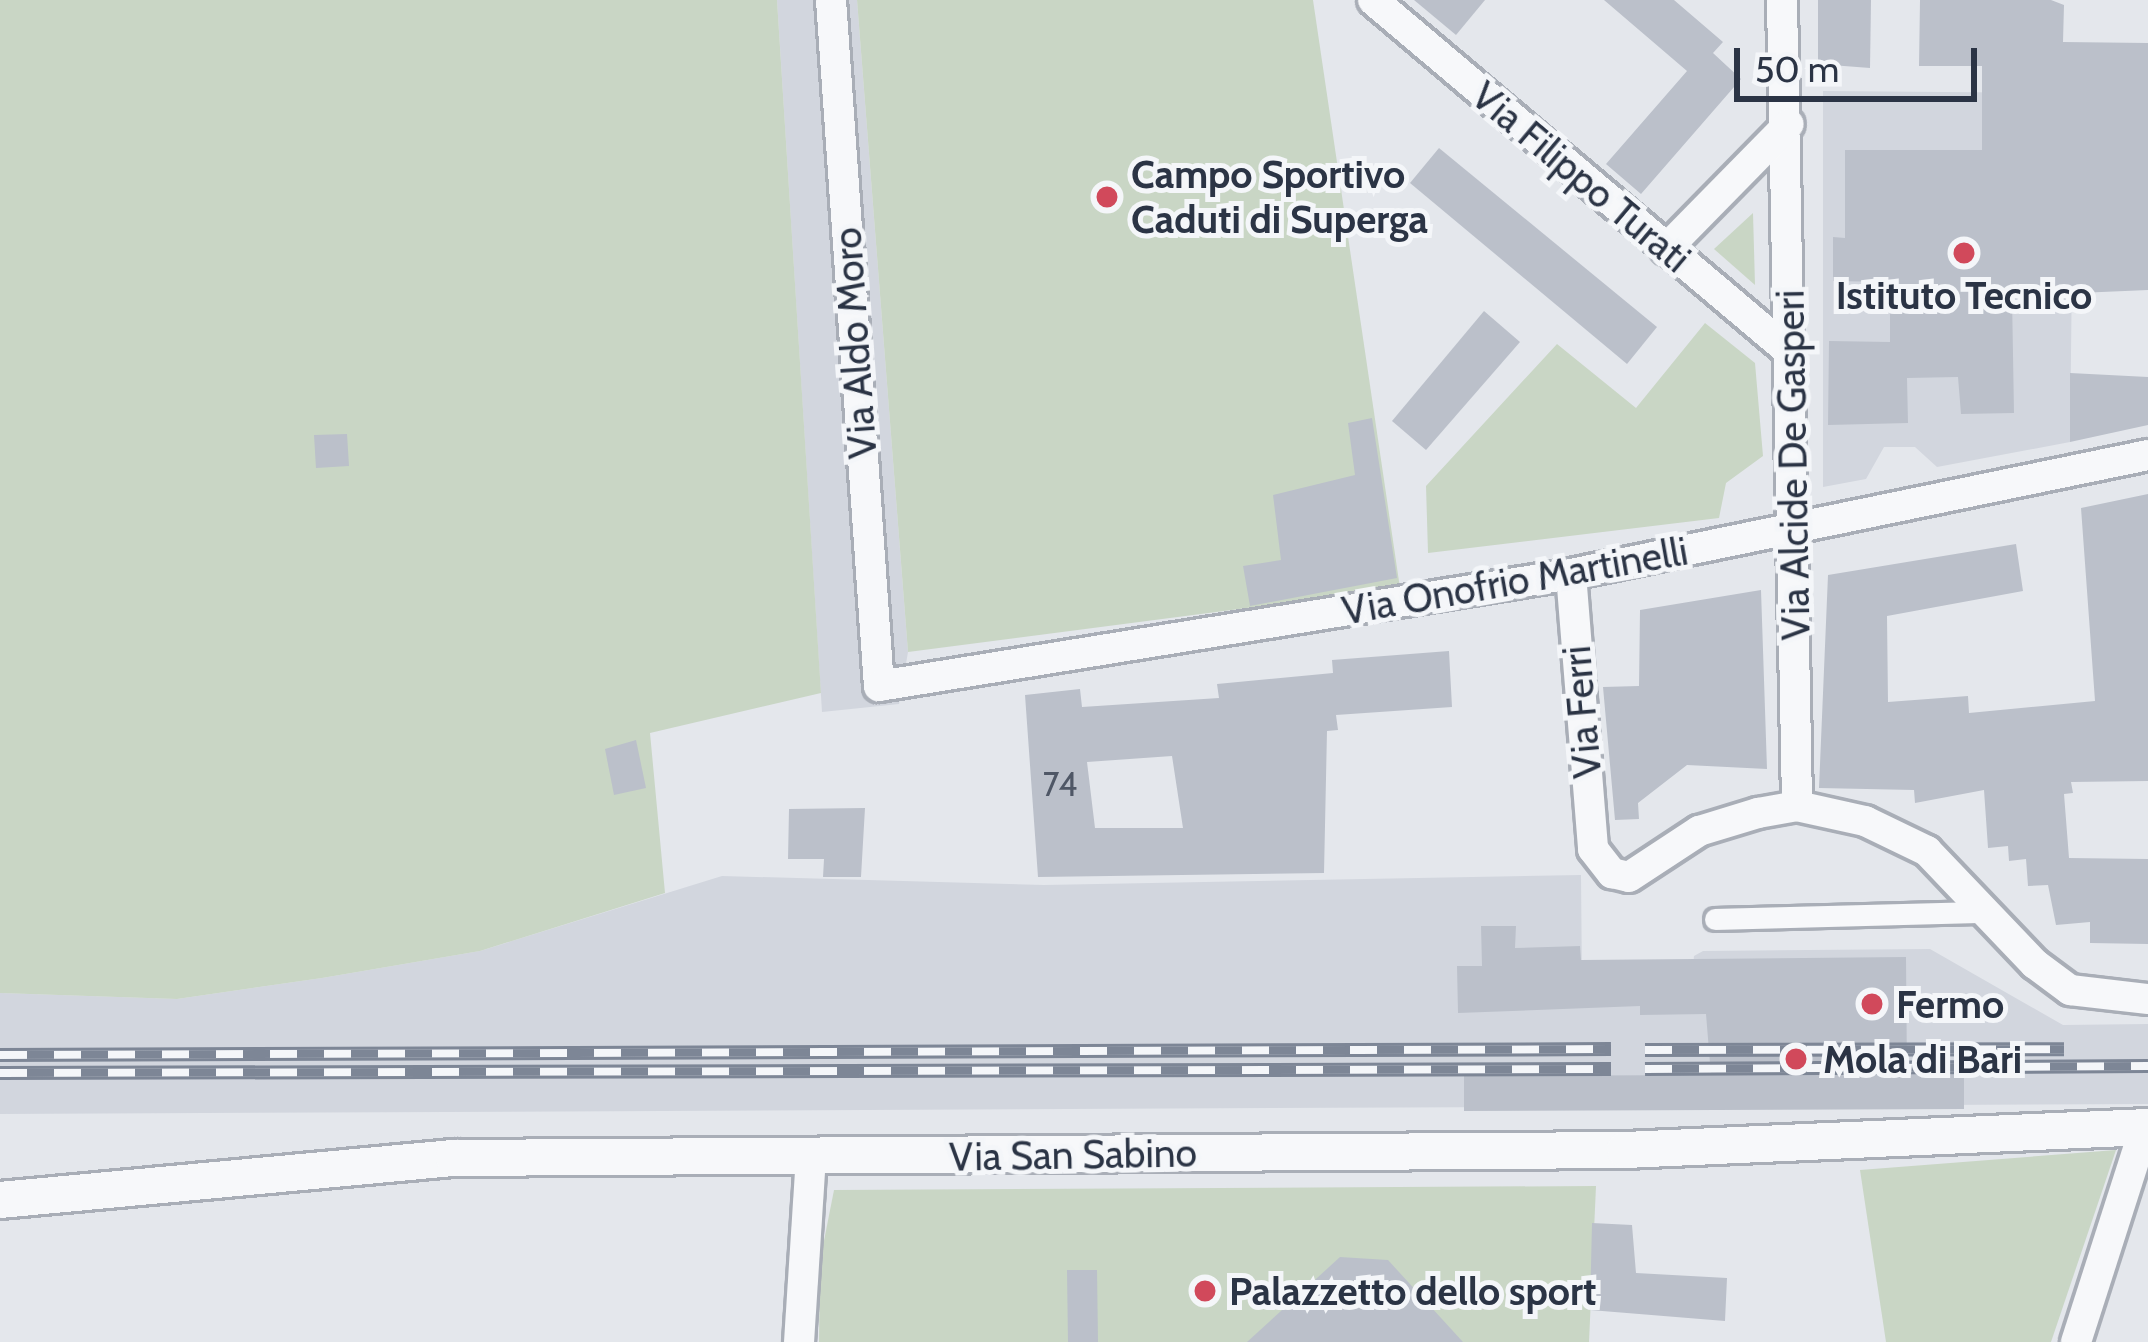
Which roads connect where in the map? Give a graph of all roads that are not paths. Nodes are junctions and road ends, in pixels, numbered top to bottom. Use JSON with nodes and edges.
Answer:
{"nodes":[{"id":1,"x":831,"y":0,"type":"edge"},
{"id":2,"x":1373,"y":0,"type":"edge"},
{"id":3,"x":1782,"y":0,"type":"edge"},
{"id":4,"x":1789,"y":124,"type":"junction"},
{"id":5,"x":1666,"y":250,"type":"junction"},
{"id":6,"x":1790,"y":352,"type":"junction"},
{"id":7,"x":2148,"y":455,"type":"edge"},
{"id":8,"x":1796,"y":529,"type":"junction"},
{"id":9,"x":1571,"y":574,"type":"junction"},
{"id":10,"x":879,"y":686,"type":"joint"},
{"id":11,"x":1797,"y":806,"type":"junction"},
{"id":12,"x":1987,"y":912,"type":"junction"},
{"id":13,"x":1715,"y":919,"type":"dead end"},
{"id":14,"x":2148,"y":999,"type":"edge"},
{"id":15,"x":2146,"y":1127,"type":"edge"},
{"id":16,"x":811,"y":1158,"type":"junction"},
{"id":17,"x":0,"y":1201,"type":"edge"},
{"id":18,"x":799,"y":1342,"type":"edge"},
{"id":19,"x":2076,"y":1342,"type":"edge"}],
"edges":[{"from":1,"to":10,"type":"street","name":"Via Aldo Moro"},
{"from":2,"to":5,"type":"street","name":"Via Filippo Turati"},
{"from":3,"to":4,"type":"street","name":"Via Alcide De Gasperi"},
{"from":4,"to":5,"type":"street"},
{"from":4,"to":6,"type":"street","name":"Via Alcide De Gasperi"},
{"from":5,"to":6,"type":"street","name":"Via Filippo Turati"},
{"from":6,"to":8,"type":"street","name":"Via Alcide De Gasperi"},
{"from":7,"to":8,"type":"street","name":"Via Onofrio Martinelli"},
{"from":8,"to":9,"type":"street","name":"Via Onofrio Martinelli"},
{"from":8,"to":11,"type":"street","name":"Via Alcide De Gasperi"},
{"from":9,"to":10,"type":"street","name":"Via Onofrio Martinelli"},
{"from":9,"to":11,"type":"street","name":"Via Ferri"},
{"from":11,"to":12,"type":"street"},
{"from":12,"to":13,"type":"street"},
{"from":12,"to":14,"type":"street"},
{"from":15,"to":16,"type":"street","name":"Via San Sabino"},
{"from":15,"to":19,"type":"street"},
{"from":16,"to":17,"type":"street","name":"Via San Sabino"},
{"from":16,"to":18,"type":"street"}]}
